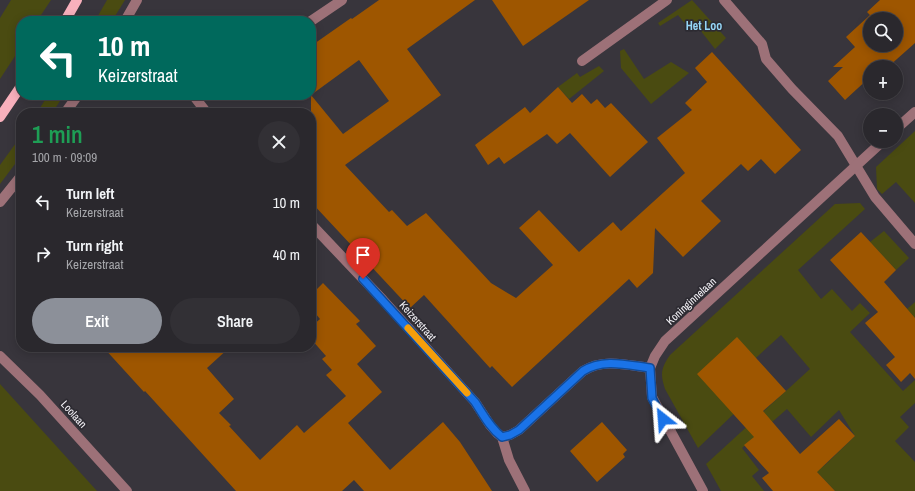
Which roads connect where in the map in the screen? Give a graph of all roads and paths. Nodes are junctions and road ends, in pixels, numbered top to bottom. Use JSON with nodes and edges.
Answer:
{"nodes":[{"id":1,"x":77,"y":0,"type":"edge"},
{"id":2,"x":137,"y":0,"type":"edge"},
{"id":3,"x":342,"y":0,"type":"edge"},
{"id":4,"x":667,"y":0,"type":"edge"},
{"id":5,"x":724,"y":0,"type":"edge"},
{"id":6,"x":68,"y":16,"type":"edge"},
{"id":7,"x":128,"y":16,"type":"edge"},
{"id":8,"x":316,"y":18,"type":"edge"},
{"id":9,"x":582,"y":61,"type":"dead end"},
{"id":10,"x":16,"y":93,"type":"edge"},
{"id":11,"x":197,"y":100,"type":"edge"},
{"id":12,"x":203,"y":108,"type":"edge"},
{"id":13,"x":915,"y":112,"type":"edge"},
{"id":14,"x":0,"y":117,"type":"edge"},
{"id":15,"x":903,"y":123,"type":"edge"},
{"id":16,"x":875,"y":148,"type":"edge"},
{"id":17,"x":856,"y":166,"type":"junction"},
{"id":18,"x":16,"y":182,"type":"edge"},
{"id":19,"x":0,"y":202,"type":"edge"},
{"id":20,"x":316,"y":229,"type":"edge"},
{"id":21,"x":915,"y":244,"type":"edge"},
{"id":22,"x":0,"y":356,"type":"edge"},
{"id":23,"x":650,"y":368,"type":"junction"},
{"id":24,"x":502,"y":437,"type":"junction"},
{"id":25,"x":127,"y":491,"type":"edge"},
{"id":26,"x":525,"y":491,"type":"edge"},
{"id":27,"x":703,"y":491,"type":"edge"}],
"edges":[{"from":1,"to":6,"type":"main road"},
{"from":2,"to":7,"type":"street"},
{"from":3,"to":8,"type":"street"},
{"from":4,"to":9,"type":"street"},
{"from":5,"to":17,"type":"street"},
{"from":10,"to":14,"type":"main road"},
{"from":11,"to":12,"type":"street"},
{"from":13,"to":15,"type":"street"},
{"from":16,"to":17,"type":"street","name":"Koninginnelaan"},
{"from":17,"to":21,"type":"street"},
{"from":17,"to":23,"type":"street","name":"Koninginnelaan"},
{"from":18,"to":19,"type":"street"},
{"from":20,"to":24,"type":"street","name":"Keizerstraat"},
{"from":22,"to":25,"type":"street","name":"Loolaan"},
{"from":23,"to":24,"type":"street"},
{"from":23,"to":27,"type":"street"},
{"from":24,"to":26,"type":"street","name":"Keizerstraat"}]}
